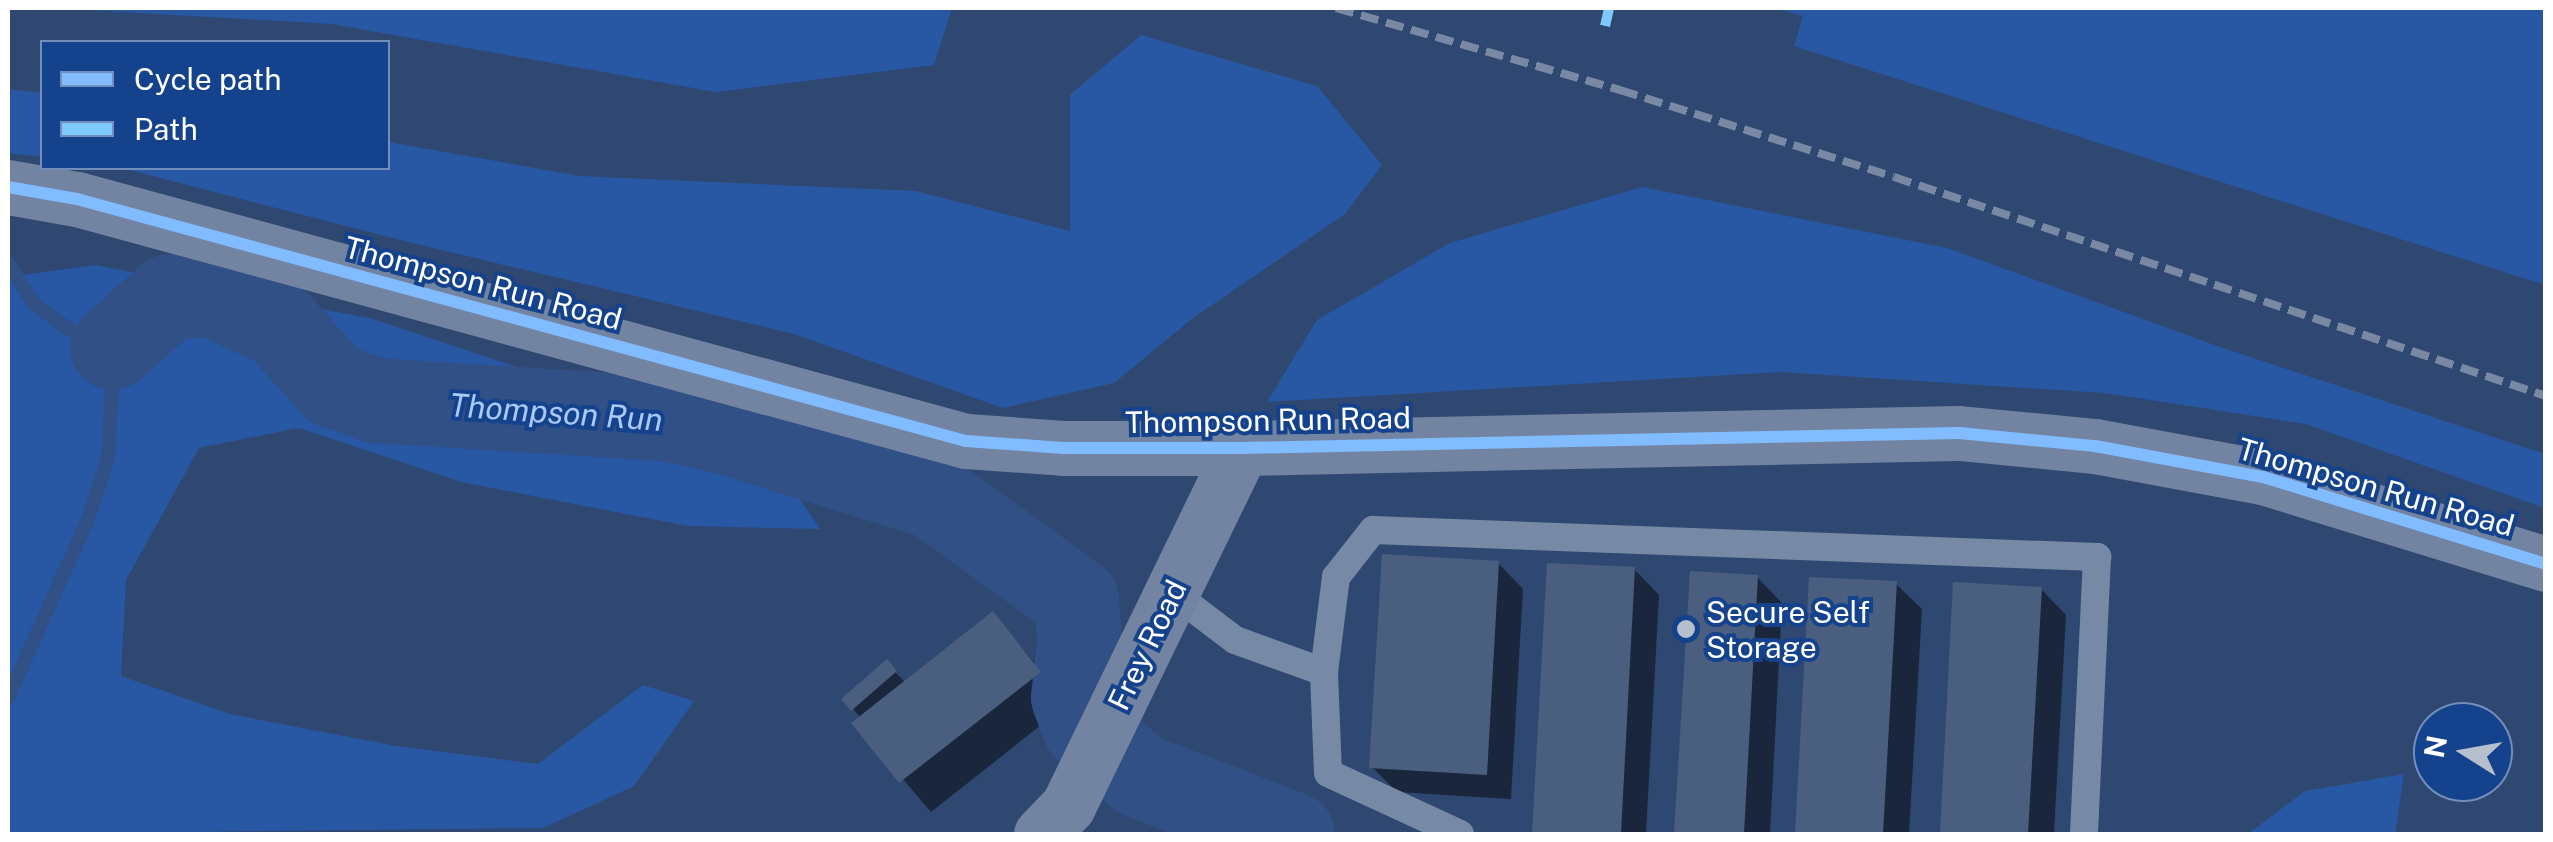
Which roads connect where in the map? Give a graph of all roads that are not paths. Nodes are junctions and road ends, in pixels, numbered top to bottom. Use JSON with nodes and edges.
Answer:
{"nodes":[{"id":1,"x":18,"y":188,"type":"edge"},
{"id":2,"x":1242,"y":448,"type":"junction"},
{"id":3,"x":2546,"y":564,"type":"edge"},
{"id":4,"x":1172,"y":592,"type":"junction"},
{"id":5,"x":1324,"y":672,"type":"junction"},
{"id":6,"x":1054,"y":820,"type":"edge"},
{"id":7,"x":1460,"y":834,"type":"edge"},
{"id":8,"x":2084,"y":834,"type":"edge"}],
"edges":[{"from":1,"to":2,"type":"street","name":"Thompson Run Road"},
{"from":2,"to":3,"type":"street","name":"Thompson Run Road"},
{"from":2,"to":4,"type":"street","name":"Frey Road"},
{"from":4,"to":5,"type":"lane"},
{"from":4,"to":6,"type":"street","name":"Frey Road"},
{"from":5,"to":7,"type":"lane"},
{"from":5,"to":8,"type":"lane"}]}
